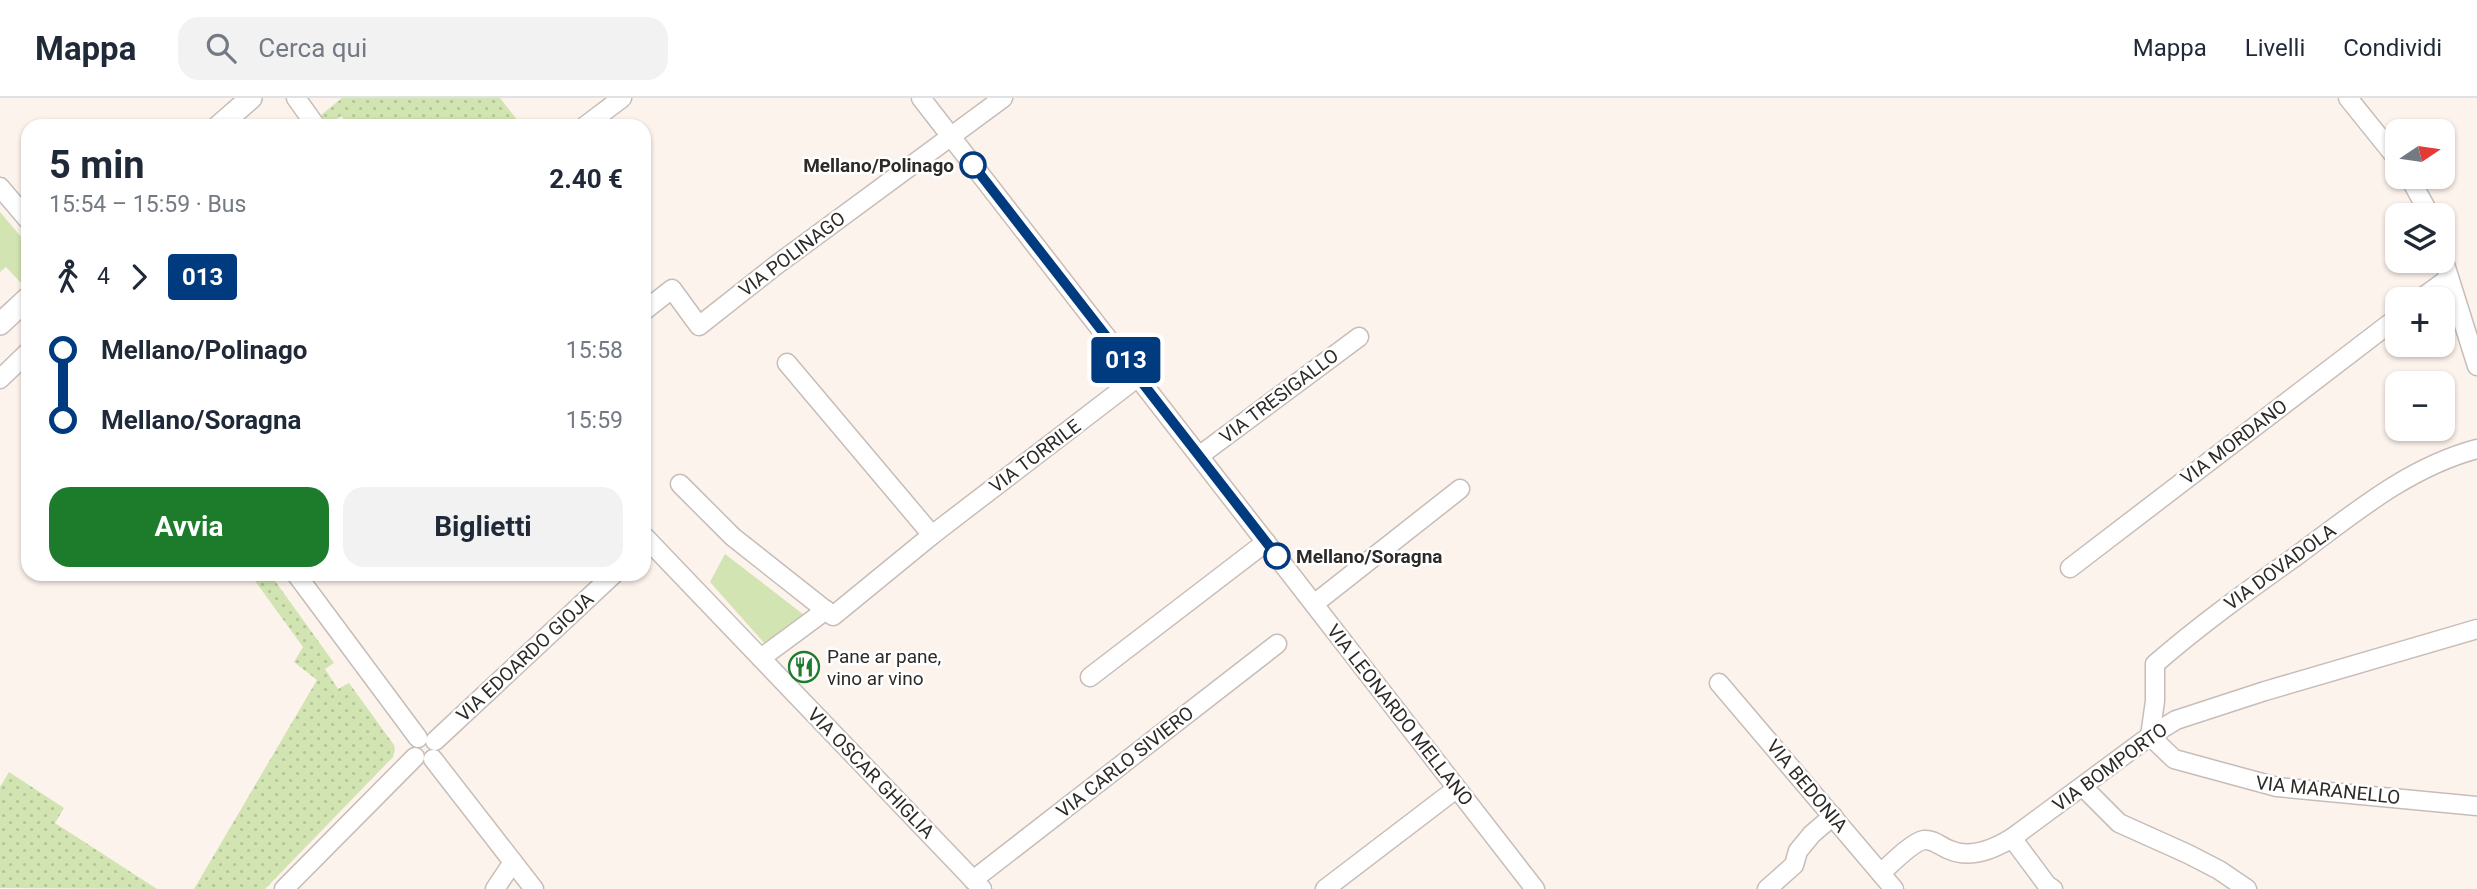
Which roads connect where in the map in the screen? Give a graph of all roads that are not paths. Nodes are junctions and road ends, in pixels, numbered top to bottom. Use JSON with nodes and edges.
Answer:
{"nodes":[{"id":1,"x":251,"y":98,"type":"edge"},
{"id":2,"x":296,"y":98,"type":"edge"},
{"id":3,"x":622,"y":98,"type":"edge"},
{"id":4,"x":920,"y":98,"type":"edge"},
{"id":5,"x":1003,"y":98,"type":"edge"},
{"id":6,"x":2348,"y":98,"type":"edge"},
{"id":7,"x":227,"y":119,"type":"edge"},
{"id":8,"x":311,"y":119,"type":"edge"},
{"id":9,"x":594,"y":119,"type":"edge"},
{"id":10,"x":951,"y":136,"type":"junction"},
{"id":11,"x":2385,"y":144,"type":"edge"},
{"id":12,"x":0,"y":187,"type":"edge"},
{"id":13,"x":21,"y":212,"type":"edge"},
{"id":14,"x":2448,"y":273,"type":"edge"},
{"id":15,"x":2449,"y":278,"type":"junction"},
{"id":16,"x":2437,"y":287,"type":"edge"},
{"id":17,"x":21,"y":304,"type":"edge"},
{"id":18,"x":651,"y":306,"type":"edge"},
{"id":19,"x":0,"y":324,"type":"edge"},
{"id":20,"x":2385,"y":327,"type":"edge"},
{"id":21,"x":1359,"y":337,"type":"dead end"},
{"id":22,"x":21,"y":359,"type":"edge"},
{"id":23,"x":786,"y":363,"type":"dead end"},
{"id":24,"x":2477,"y":366,"type":"edge"},
{"id":25,"x":1138,"y":377,"type":"junction"},
{"id":26,"x":0,"y":379,"type":"edge"},
{"id":27,"x":2477,"y":449,"type":"edge"},
{"id":28,"x":1199,"y":456,"type":"junction"},
{"id":29,"x":680,"y":484,"type":"dead end"},
{"id":30,"x":1460,"y":489,"type":"dead end"},
{"id":31,"x":932,"y":535,"type":"junction"},
{"id":32,"x":1266,"y":542,"type":"junction"},
{"id":33,"x":651,"y":546,"type":"edge"},
{"id":34,"x":2070,"y":568,"type":"dead end"},
{"id":35,"x":302,"y":581,"type":"edge"},
{"id":36,"x":606,"y":581,"type":"edge"},
{"id":37,"x":1314,"y":604,"type":"junction"},
{"id":38,"x":826,"y":610,"type":"junction"},
{"id":39,"x":2477,"y":629,"type":"edge"},
{"id":40,"x":1277,"y":644,"type":"dead end"},
{"id":41,"x":761,"y":658,"type":"junction"},
{"id":42,"x":1090,"y":677,"type":"dead end"},
{"id":43,"x":1719,"y":683,"type":"dead end"},
{"id":44,"x":2150,"y":736,"type":"junction"},
{"id":45,"x":427,"y":739,"type":"junction"},
{"id":46,"x":424,"y":758,"type":"junction"},
{"id":47,"x":2083,"y":787,"type":"junction"},
{"id":48,"x":1456,"y":789,"type":"junction"},
{"id":49,"x":2477,"y":806,"type":"edge"},
{"id":50,"x":1833,"y":816,"type":"junction"},
{"id":51,"x":2012,"y":838,"type":"junction"},
{"id":52,"x":513,"y":862,"type":"junction"},
{"id":53,"x":1881,"y":873,"type":"junction"},
{"id":54,"x":977,"y":884,"type":"edge"},
{"id":55,"x":284,"y":889,"type":"edge"},
{"id":56,"x":495,"y":889,"type":"edge"},
{"id":57,"x":534,"y":889,"type":"edge"},
{"id":58,"x":1325,"y":889,"type":"edge"},
{"id":59,"x":1535,"y":889,"type":"edge"},
{"id":60,"x":1767,"y":889,"type":"edge"},
{"id":61,"x":1894,"y":889,"type":"edge"},
{"id":62,"x":2053,"y":889,"type":"edge"},
{"id":63,"x":2247,"y":889,"type":"edge"}],
"edges":[{"from":1,"to":7,"type":"street"},
{"from":2,"to":8,"type":"street"},
{"from":3,"to":9,"type":"street"},
{"from":4,"to":10,"type":"street","name":"VIA LEONARDO MELLANO"},
{"from":5,"to":10,"type":"street"},
{"from":6,"to":11,"type":"street"},
{"from":10,"to":18,"type":"street","name":"VIA POLINAGO"},
{"from":10,"to":25,"type":"street","name":"VIA LEONARDO MELLANO"},
{"from":12,"to":13,"type":"street"},
{"from":14,"to":15,"type":"street"},
{"from":15,"to":16,"type":"street"},
{"from":15,"to":24,"type":"street"},
{"from":17,"to":19,"type":"street"},
{"from":20,"to":34,"type":"street","name":"VIA MORDANO"},
{"from":21,"to":28,"type":"street","name":"VIA TRESIGALLO"},
{"from":22,"to":26,"type":"street"},
{"from":23,"to":31,"type":"street"},
{"from":25,"to":28,"type":"street","name":"VIA LEONARDO MELLANO"},
{"from":25,"to":31,"type":"street","name":"VIA TORRILE"},
{"from":27,"to":44,"type":"street","name":"VIA DOVADOLA"},
{"from":28,"to":32,"type":"street","name":"VIA LEONARDO MELLANO"},
{"from":29,"to":38,"type":"street"},
{"from":30,"to":37,"type":"street"},
{"from":31,"to":38,"type":"street","name":"VIA TORRILE"},
{"from":32,"to":37,"type":"street","name":"VIA LEONARDO MELLANO"},
{"from":32,"to":42,"type":"street"},
{"from":33,"to":41,"type":"street","name":"VIA OSCAR GHIGLIA"},
{"from":35,"to":45,"type":"street"},
{"from":36,"to":45,"type":"street","name":"VIA EDOARDO GIOJA"},
{"from":37,"to":48,"type":"street","name":"VIA LEONARDO MELLANO"},
{"from":38,"to":41,"type":"street","name":"VIA TORRILE"},
{"from":39,"to":44,"type":"street","name":"VIA BOMPORTO"},
{"from":40,"to":54,"type":"street","name":"VIA CARLO SIVIERO"},
{"from":41,"to":54,"type":"street","name":"VIA OSCAR GHIGLIA"},
{"from":43,"to":50,"type":"street","name":"VIA BEDONIA"},
{"from":44,"to":47,"type":"street","name":"VIA BOMPORTO"},
{"from":44,"to":49,"type":"street","name":"VIA MARANELLO"},
{"from":45,"to":46,"type":"street"},
{"from":46,"to":52,"type":"street"},
{"from":46,"to":55,"type":"street"},
{"from":47,"to":51,"type":"street","name":"VIA BOMPORTO"},
{"from":47,"to":63,"type":"street"},
{"from":48,"to":58,"type":"street"},
{"from":48,"to":59,"type":"street","name":"VIA LEONARDO MELLANO"},
{"from":50,"to":53,"type":"street","name":"VIA BEDONIA"},
{"from":50,"to":60,"type":"street"},
{"from":51,"to":53,"type":"street","name":"VIA BOMPORTO"},
{"from":51,"to":62,"type":"street"},
{"from":52,"to":56,"type":"street"},
{"from":52,"to":57,"type":"street"},
{"from":53,"to":61,"type":"street","name":"VIA BEDONIA"}]}
